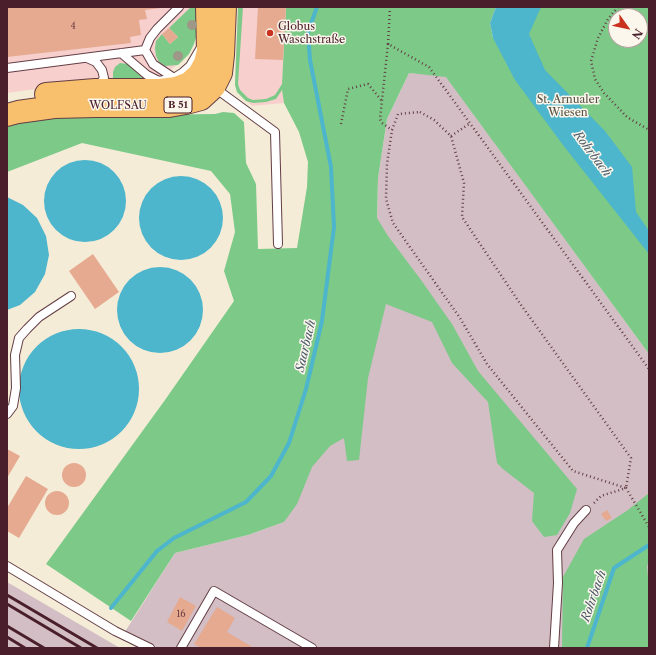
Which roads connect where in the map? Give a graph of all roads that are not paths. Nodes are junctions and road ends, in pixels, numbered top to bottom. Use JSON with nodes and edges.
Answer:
{"nodes":[{"id":1,"x":179,"y":7,"type":"edge"},
{"id":2,"x":207,"y":7,"type":"edge"},
{"id":3,"x":225,"y":7,"type":"edge"},
{"id":4,"x":207,"y":33,"type":"junction"},
{"id":5,"x":145,"y":50,"type":"junction"},
{"id":6,"x":121,"y":53,"type":"junction"},
{"id":7,"x":87,"y":58,"type":"junction"},
{"id":8,"x":7,"y":68,"type":"edge"},
{"id":9,"x":174,"y":78,"type":"junction"},
{"id":10,"x":207,"y":81,"type":"junction"},
{"id":11,"x":95,"y":90,"type":"junction"},
{"id":12,"x":7,"y":101,"type":"edge"},
{"id":13,"x":7,"y":115,"type":"edge"},
{"id":14,"x":278,"y":244,"type":"dead end"},
{"id":15,"x":71,"y":296,"type":"dead end"},
{"id":16,"x":7,"y":414,"type":"edge"},
{"id":17,"x":586,"y":510,"type":"road end"},
{"id":18,"x":7,"y":566,"type":"edge"},
{"id":19,"x":150,"y":648,"type":"edge"},
{"id":20,"x":181,"y":648,"type":"edge"},
{"id":21,"x":312,"y":648,"type":"edge"},
{"id":22,"x":554,"y":648,"type":"edge"}],
"edges":[{"from":1,"to":5,"type":"lane"},
{"from":2,"to":4,"type":"main road","name":"WOLFSAU","number":"B 51"},
{"from":3,"to":10,"type":"main road","name":"WOLFSAU","number":"B 51"},
{"from":4,"to":9,"type":"lane"},
{"from":4,"to":10,"type":"main road","name":"WOLFSAU","number":"B 51"},
{"from":5,"to":6,"type":"lane"},
{"from":5,"to":9,"type":"lane"},
{"from":6,"to":7,"type":"lane"},
{"from":6,"to":9,"type":"lane"},
{"from":7,"to":8,"type":"lane"},
{"from":7,"to":11,"type":"lane"},
{"from":10,"to":11,"type":"main road","name":"WOLFSAU"},
{"from":10,"to":13,"type":"main road","name":"WOLFSAU","number":"B 51"},
{"from":10,"to":14,"type":"lane"},
{"from":11,"to":12,"type":"main road","name":"WOLFSAU"},
{"from":15,"to":16,"type":"lane"},
{"from":17,"to":22,"type":"lane"},
{"from":18,"to":19,"type":"lane"},
{"from":20,"to":21,"type":"lane"}]}
